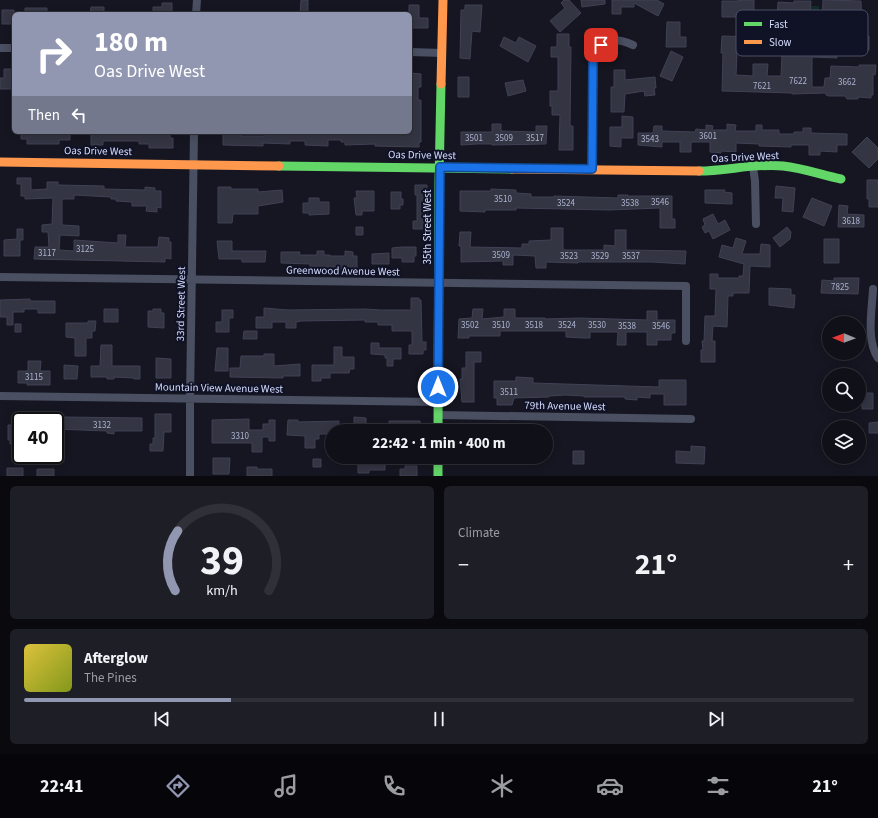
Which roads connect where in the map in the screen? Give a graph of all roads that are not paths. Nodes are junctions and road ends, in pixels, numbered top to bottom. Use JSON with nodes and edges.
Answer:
{"nodes":[{"id":1,"x":197,"y":0,"type":"edge"},
{"id":2,"x":443,"y":0,"type":"edge"},
{"id":3,"x":196,"y":12,"type":"edge"},
{"id":4,"x":633,"y":46,"type":"dead end"},
{"id":5,"x":0,"y":48,"type":"edge"},
{"id":6,"x":12,"y":48,"type":"edge"},
{"id":7,"x":412,"y":52,"type":"edge"},
{"id":8,"x":442,"y":53,"type":"junction"},
{"id":9,"x":194,"y":134,"type":"edge"},
{"id":10,"x":0,"y":162,"type":"edge"},
{"id":11,"x":194,"y":164,"type":"junction"},
{"id":12,"x":753,"y":166,"type":"junction"},
{"id":13,"x":440,"y":167,"type":"junction"},
{"id":14,"x":592,"y":169,"type":"junction"},
{"id":15,"x":841,"y":179,"type":"dead end"},
{"id":16,"x":756,"y":224,"type":"dead end"},
{"id":17,"x":0,"y":277,"type":"edge"},
{"id":18,"x":193,"y":279,"type":"junction"},
{"id":19,"x":439,"y":284,"type":"junction"},
{"id":20,"x":873,"y":289,"type":"dead end"},
{"id":21,"x":686,"y":341,"type":"dead end"},
{"id":22,"x":878,"y":358,"type":"edge"},
{"id":23,"x":0,"y":396,"type":"edge"},
{"id":24,"x":190,"y":399,"type":"junction"},
{"id":25,"x":438,"y":402,"type":"junction"},
{"id":26,"x":438,"y":415,"type":"junction"},
{"id":27,"x":691,"y":419,"type":"dead end"},
{"id":28,"x":438,"y":424,"type":"edge"},
{"id":29,"x":438,"y":464,"type":"edge"},
{"id":30,"x":190,"y":476,"type":"edge"},
{"id":31,"x":438,"y":476,"type":"edge"}],
"edges":[{"from":1,"to":3,"type":"street"},
{"from":2,"to":8,"type":"street","name":"35th Street West"},
{"from":4,"to":14,"type":"street"},
{"from":5,"to":6,"type":"street"},
{"from":7,"to":8,"type":"street"},
{"from":8,"to":13,"type":"street","name":"35th Street West"},
{"from":9,"to":11,"type":"street","name":"33rd Street West"},
{"from":10,"to":11,"type":"street","name":"Oas Drive West"},
{"from":11,"to":13,"type":"street","name":"Oas Drive West"},
{"from":11,"to":18,"type":"street","name":"33rd Street West"},
{"from":12,"to":14,"type":"street","name":"Oas Drive West"},
{"from":12,"to":15,"type":"street","name":"Oas Drive West"},
{"from":12,"to":16,"type":"street"},
{"from":13,"to":14,"type":"street","name":"Oas Drive West"},
{"from":13,"to":19,"type":"street","name":"35th Street West"},
{"from":17,"to":18,"type":"street","name":"Greenwood Avenue West"},
{"from":18,"to":19,"type":"street","name":"Greenwood Avenue West"},
{"from":18,"to":24,"type":"street","name":"33rd Street West"},
{"from":19,"to":21,"type":"street","name":"Greenwood Avenue West"},
{"from":19,"to":25,"type":"street","name":"35th Street West"},
{"from":20,"to":22,"type":"street"},
{"from":23,"to":24,"type":"street","name":"Mountain View Avenue West"},
{"from":24,"to":25,"type":"street","name":"Mountain View Avenue West"},
{"from":24,"to":30,"type":"street","name":"33rd Street West"},
{"from":25,"to":26,"type":"street","name":"35th Street West"},
{"from":26,"to":27,"type":"street","name":"79th Avenue West"},
{"from":26,"to":28,"type":"street","name":"35th Street West"},
{"from":29,"to":31,"type":"street"}]}
